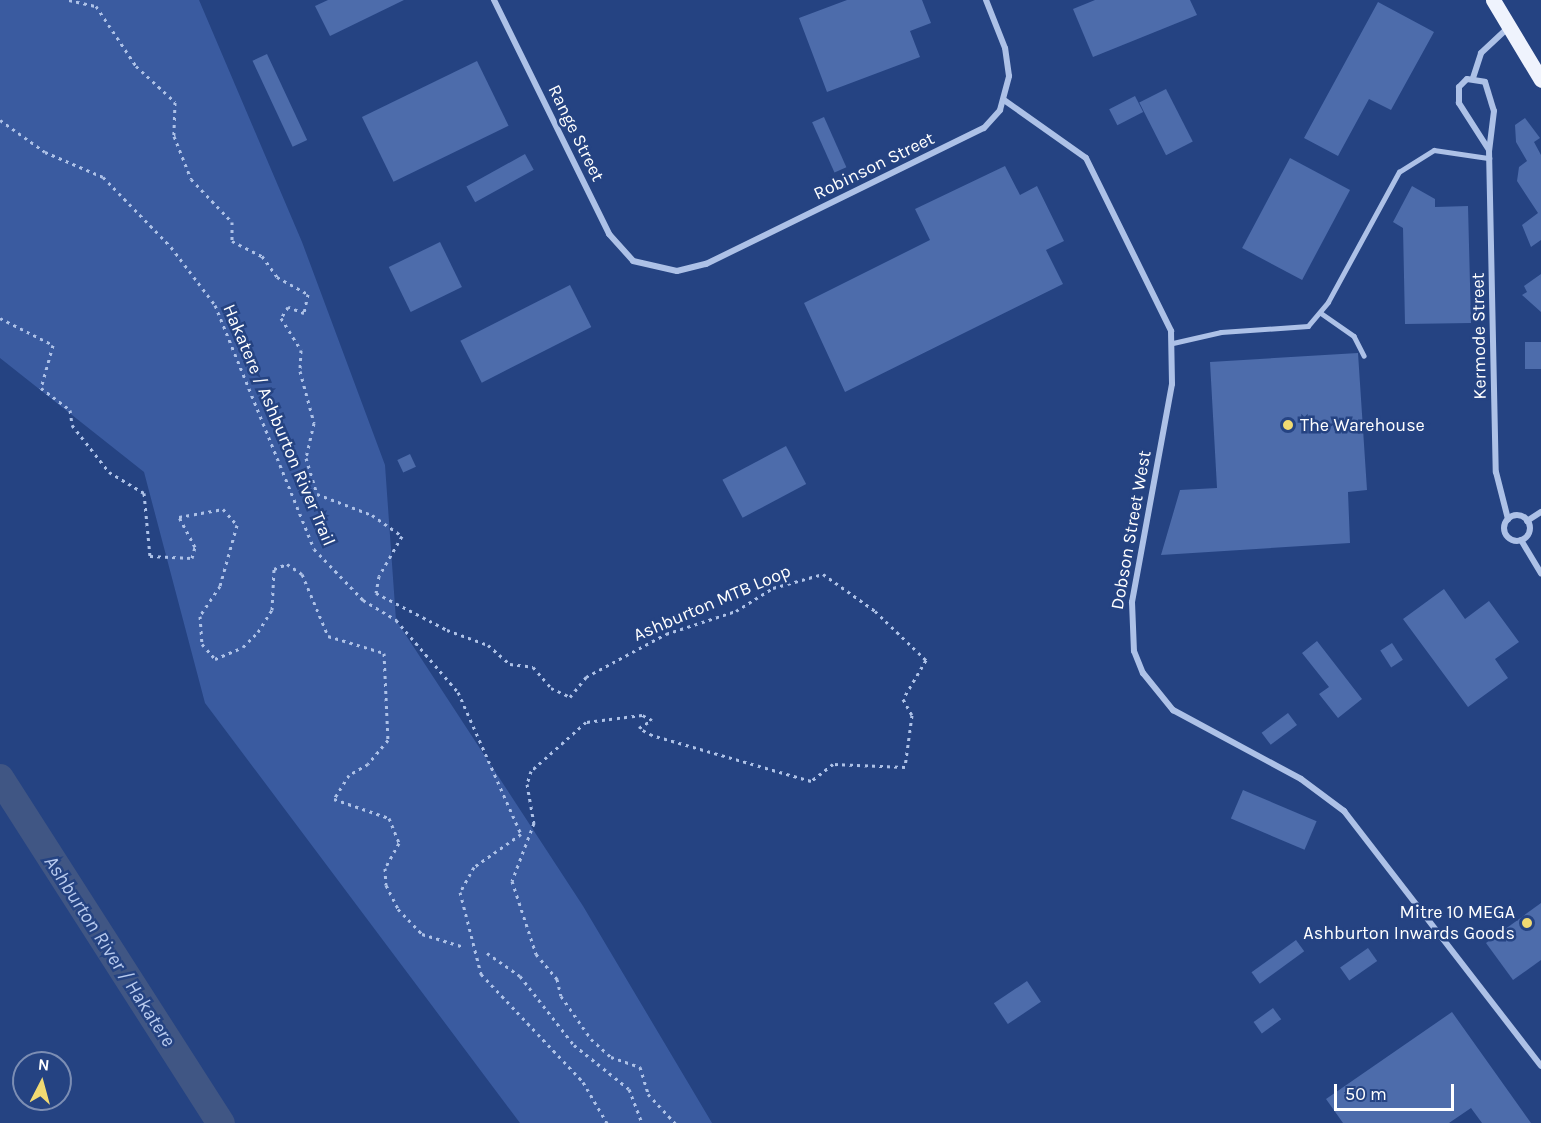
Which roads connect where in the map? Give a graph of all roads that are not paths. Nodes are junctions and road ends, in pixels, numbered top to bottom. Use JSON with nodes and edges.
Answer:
{"nodes":[{"id":1,"x":494,"y":0,"type":"edge"},
{"id":2,"x":986,"y":0,"type":"edge"},
{"id":3,"x":1493,"y":0,"type":"edge"},
{"id":4,"x":1506,"y":30,"type":"junction"},
{"id":5,"x":1473,"y":78,"type":"junction"},
{"id":6,"x":1541,"y":81,"type":"edge"},
{"id":7,"x":1005,"y":100,"type":"junction"},
{"id":8,"x":1489,"y":154,"type":"junction"},
{"id":9,"x":646,"y":267,"type":"joint"},
{"id":10,"x":1321,"y":314,"type":"junction"},
{"id":11,"x":1173,"y":343,"type":"junction"},
{"id":12,"x":1364,"y":356,"type":"dead end"},
{"id":13,"x":1541,"y":512,"type":"edge"},
{"id":14,"x":1508,"y":519,"type":"junction"},
{"id":15,"x":1527,"y":521,"type":"junction"},
{"id":16,"x":1521,"y":540,"type":"junction"},
{"id":17,"x":1541,"y":573,"type":"edge"},
{"id":18,"x":1541,"y":1066,"type":"edge"}],
"edges":[{"from":1,"to":9,"type":"street","name":"Range Street"},
{"from":2,"to":7,"type":"street"},
{"from":3,"to":4,"type":"main road"},
{"from":4,"to":5,"type":"street"},
{"from":4,"to":6,"type":"main road"},
{"from":5,"to":8,"type":"street","name":"Kermode Street"},
{"from":5,"to":8,"type":"street"},
{"from":7,"to":9,"type":"street","name":"Robinson Street"},
{"from":7,"to":11,"type":"street","name":"Dobson Street West"},
{"from":8,"to":10,"type":"lane"},
{"from":8,"to":14,"type":"street","name":"Kermode Street"},
{"from":10,"to":11,"type":"lane"},
{"from":10,"to":12,"type":"lane"},
{"from":11,"to":18,"type":"street","name":"Dobson Street West"},
{"from":13,"to":15,"type":"street"},
{"from":14,"to":15,"type":"street"},
{"from":14,"to":16,"type":"street"},
{"from":15,"to":16,"type":"street"},
{"from":16,"to":17,"type":"street"}]}
